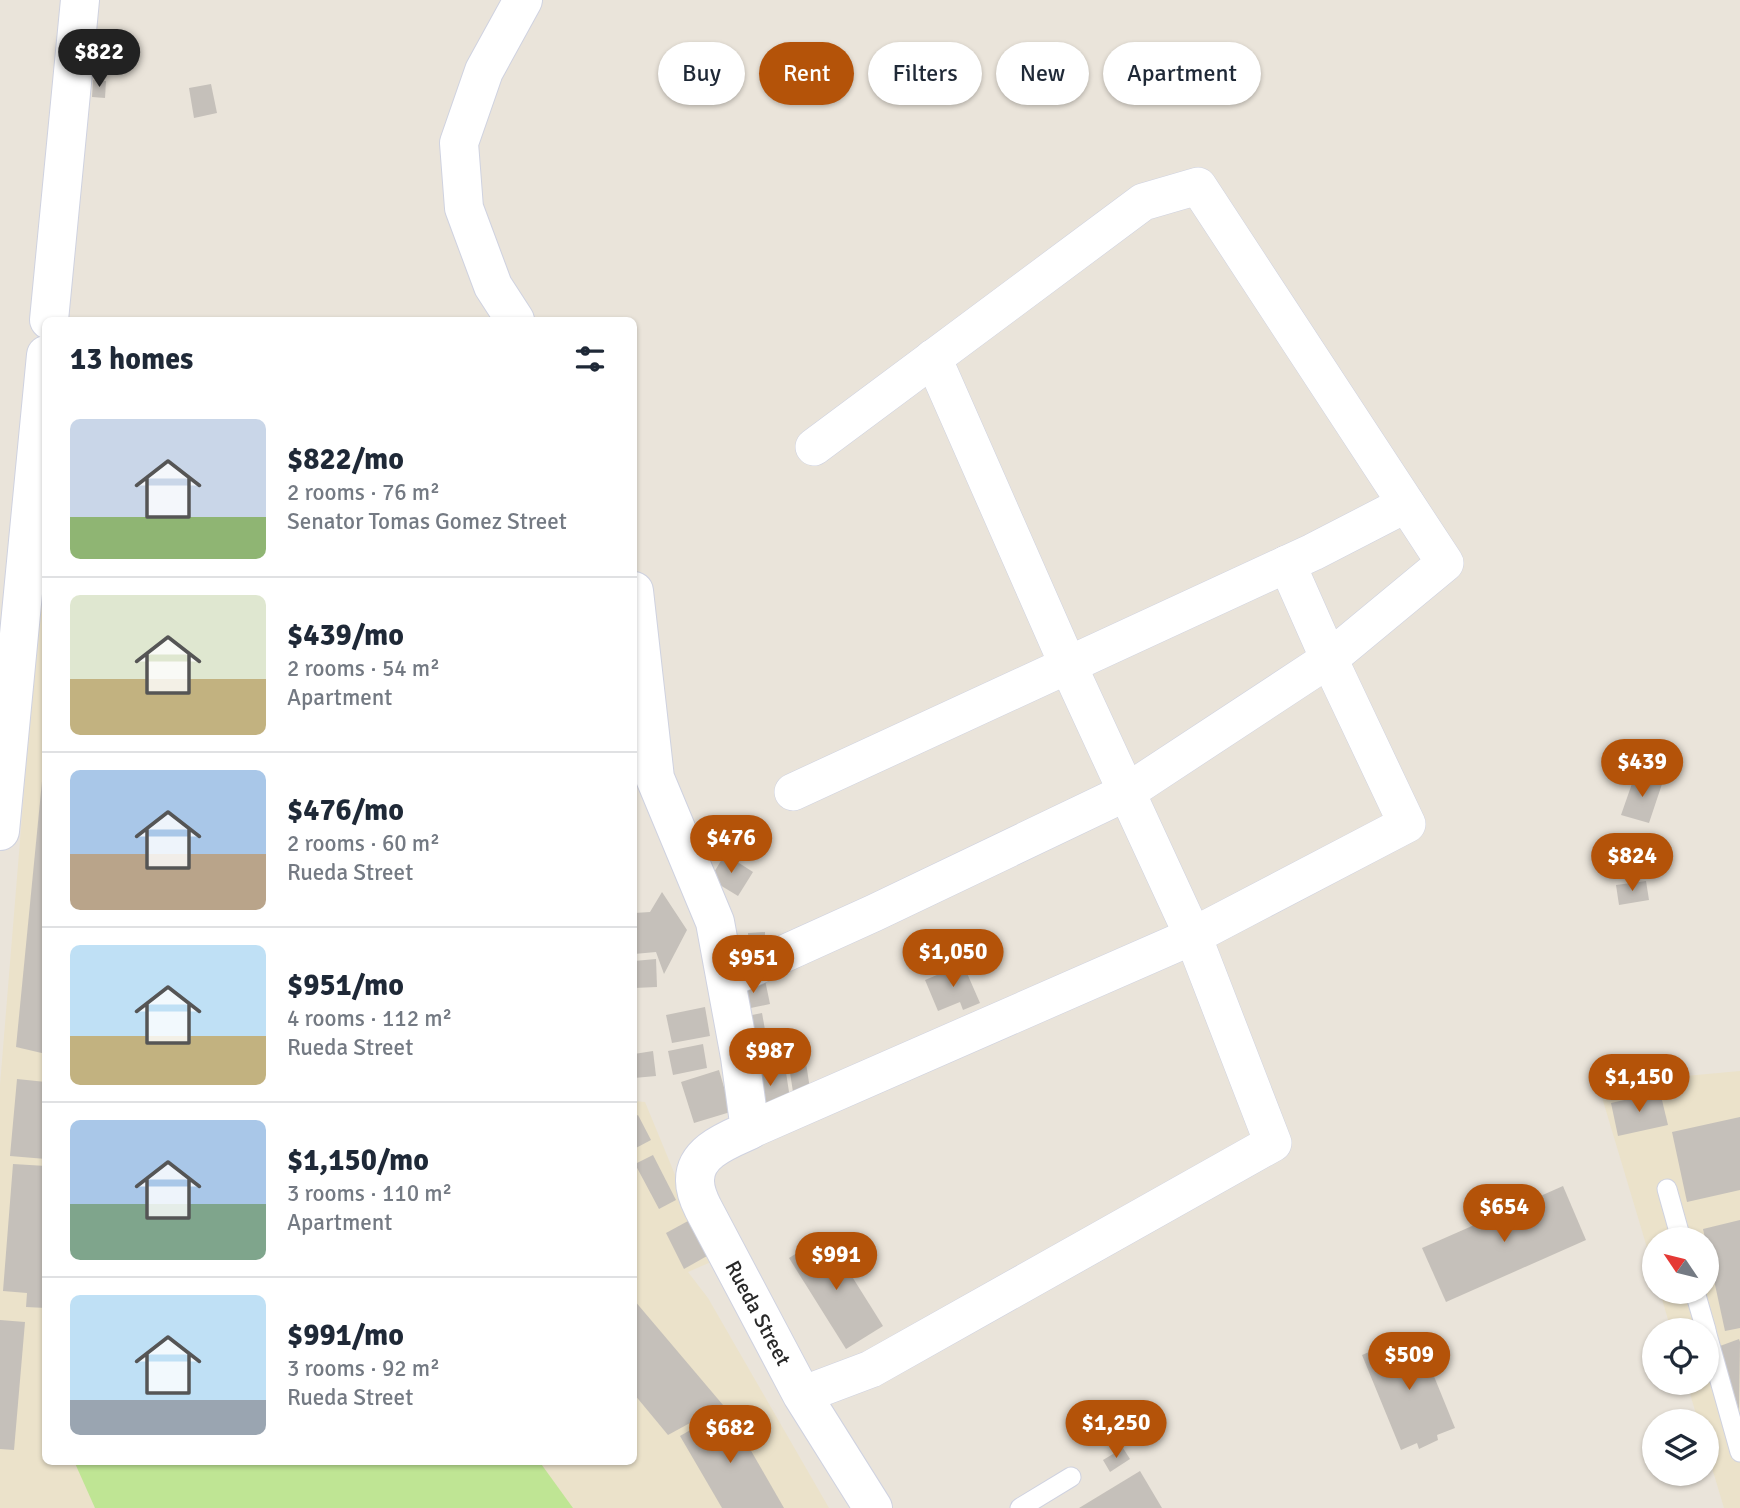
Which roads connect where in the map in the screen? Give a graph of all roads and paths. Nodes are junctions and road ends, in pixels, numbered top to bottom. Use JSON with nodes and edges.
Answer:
{"nodes":[{"id":1,"x":80,"y":0,"type":"edge"},
{"id":2,"x":523,"y":0,"type":"edge"},
{"id":3,"x":49,"y":317,"type":"edge"},
{"id":4,"x":513,"y":317,"type":"edge"},
{"id":5,"x":933,"y":358,"type":"junction"},
{"id":6,"x":42,"y":386,"type":"edge"},
{"id":7,"x":814,"y":447,"type":"dead end"},
{"id":8,"x":1406,"y":505,"type":"junction"},
{"id":9,"x":1287,"y":564,"type":"junction"},
{"id":10,"x":637,"y":618,"type":"edge"},
{"id":11,"x":9,"y":641,"type":"edge"},
{"id":12,"x":1329,"y":659,"type":"junction"},
{"id":13,"x":1068,"y":666,"type":"junction"},
{"id":14,"x":793,"y":792,"type":"dead end"},
{"id":15,"x":1127,"y":792,"type":"junction"},
{"id":16,"x":0,"y":831,"type":"edge"},
{"id":17,"x":1192,"y":936,"type":"junction"},
{"id":18,"x":726,"y":980,"type":"junction"},
{"id":19,"x":750,"y":1130,"type":"junction"},
{"id":20,"x":1667,"y":1189,"type":"dead end"},
{"id":21,"x":1678,"y":1227,"type":"edge"},
{"id":22,"x":1719,"y":1377,"type":"edge"},
{"id":23,"x":802,"y":1395,"type":"junction"},
{"id":24,"x":1740,"y":1452,"type":"edge"},
{"id":25,"x":1071,"y":1477,"type":"dead end"},
{"id":26,"x":873,"y":1508,"type":"edge"},
{"id":27,"x":1020,"y":1508,"type":"edge"}],
"edges":[{"from":1,"to":3,"type":"street"},
{"from":2,"to":4,"type":"street"},
{"from":5,"to":7,"type":"street"},
{"from":5,"to":8,"type":"street"},
{"from":5,"to":13,"type":"street"},
{"from":6,"to":11,"type":"street"},
{"from":8,"to":9,"type":"street"},
{"from":8,"to":12,"type":"street"},
{"from":9,"to":12,"type":"street"},
{"from":9,"to":13,"type":"street"},
{"from":10,"to":18,"type":"street"},
{"from":11,"to":16,"type":"street"},
{"from":12,"to":15,"type":"street"},
{"from":12,"to":17,"type":"street"},
{"from":13,"to":14,"type":"street"},
{"from":13,"to":15,"type":"street"},
{"from":15,"to":17,"type":"street"},
{"from":15,"to":18,"type":"street"},
{"from":17,"to":19,"type":"street"},
{"from":17,"to":23,"type":"street"},
{"from":18,"to":19,"type":"street"},
{"from":19,"to":23,"type":"street","name":"Rueda Street"},
{"from":20,"to":21,"type":"lane"},
{"from":22,"to":24,"type":"lane"},
{"from":23,"to":26,"type":"street","name":"Rueda Street"},
{"from":25,"to":27,"type":"lane"}]}
